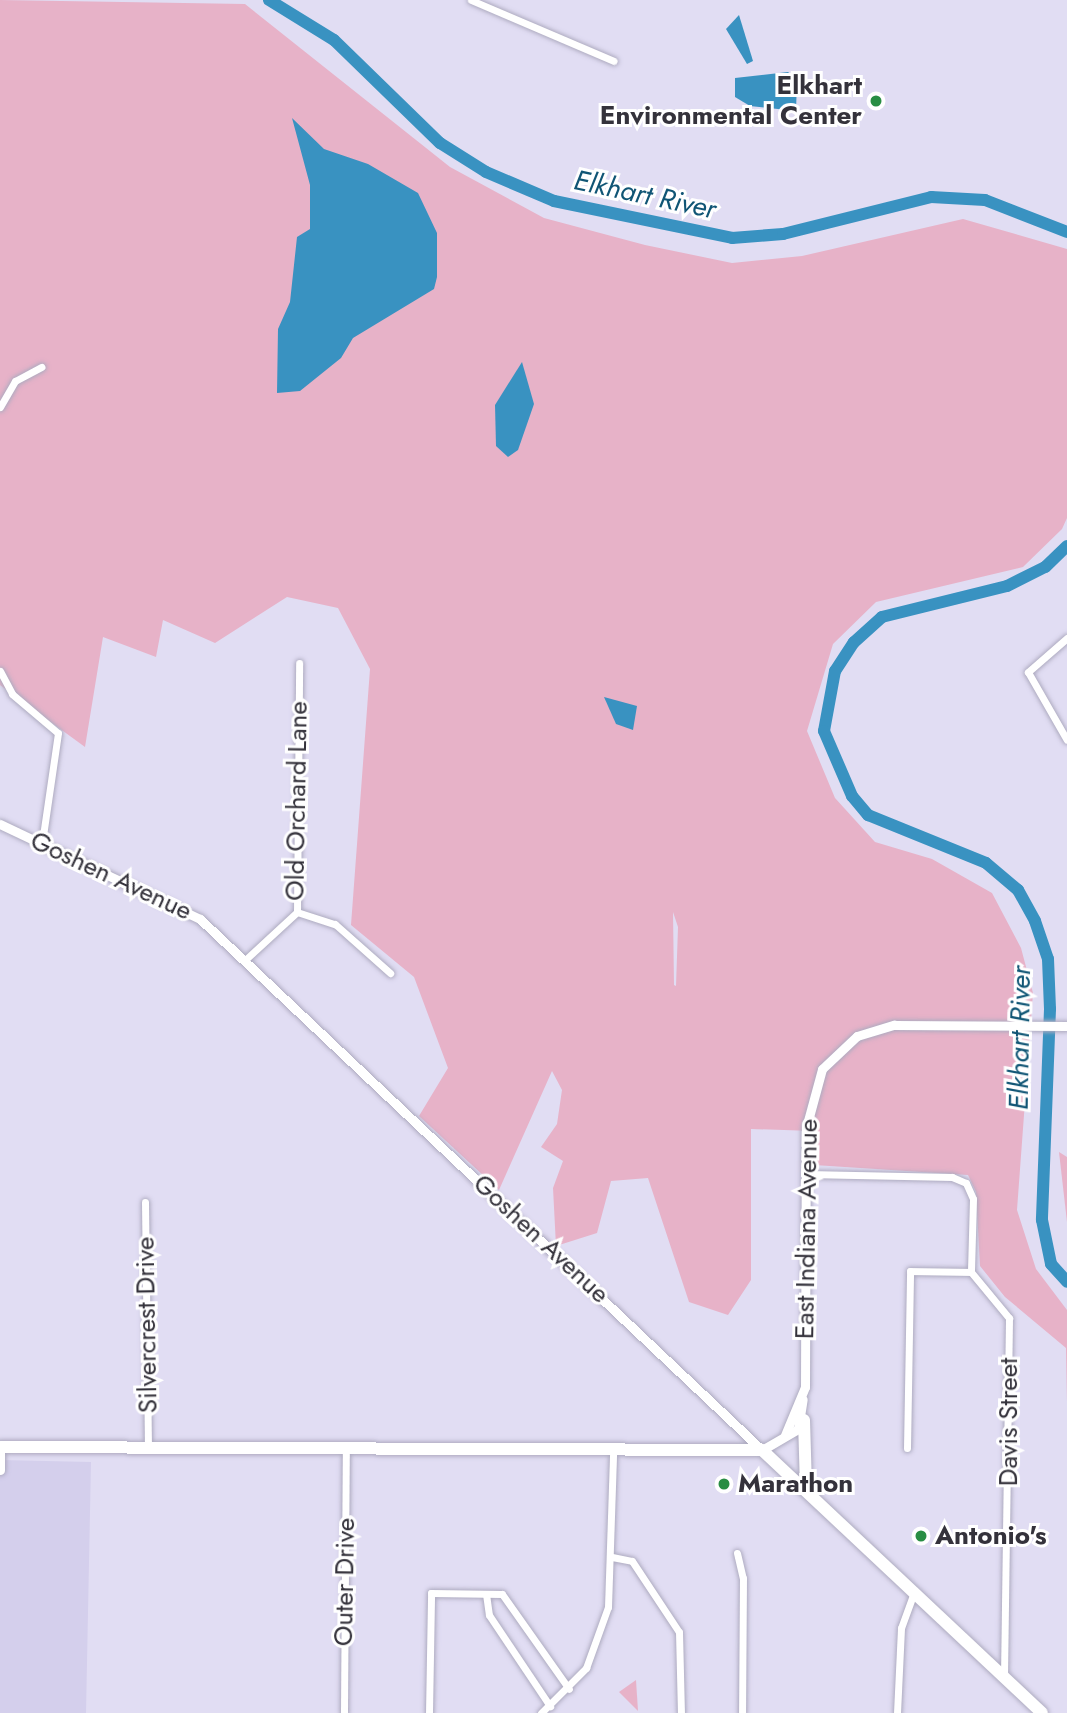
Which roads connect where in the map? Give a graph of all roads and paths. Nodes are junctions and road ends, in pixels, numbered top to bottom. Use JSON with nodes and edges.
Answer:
{"nodes":[{"id":1,"x":471,"y":0,"type":"edge"},
{"id":2,"x":614,"y":61,"type":"dead end"},
{"id":3,"x":41,"y":367,"type":"dead end"},
{"id":4,"x":0,"y":407,"type":"edge"},
{"id":5,"x":1067,"y":638,"type":"edge"},
{"id":6,"x":299,"y":663,"type":"dead end"},
{"id":7,"x":0,"y":671,"type":"edge"},
{"id":8,"x":1067,"y":740,"type":"edge"},
{"id":9,"x":0,"y":824,"type":"edge"},
{"id":10,"x":42,"y":843,"type":"junction"},
{"id":11,"x":297,"y":912,"type":"junction"},
{"id":12,"x":245,"y":960,"type":"junction"},
{"id":13,"x":390,"y":973,"type":"dead end"},
{"id":14,"x":1067,"y":1026,"type":"edge"},
{"id":15,"x":807,"y":1174,"type":"junction"},
{"id":16,"x":145,"y":1202,"type":"dead end"},
{"id":17,"x":971,"y":1272,"type":"junction"},
{"id":18,"x":803,"y":1399,"type":"junction"},
{"id":19,"x":804,"y":1420,"type":"junction"},
{"id":20,"x":785,"y":1435,"type":"junction"},
{"id":21,"x":0,"y":1447,"type":"edge"},
{"id":22,"x":907,"y":1448,"type":"dead end"},
{"id":23,"x":148,"y":1449,"type":"junction"},
{"id":24,"x":762,"y":1450,"type":"junction"},
{"id":25,"x":346,"y":1451,"type":"junction"},
{"id":26,"x":613,"y":1454,"type":"junction"},
{"id":27,"x":0,"y":1470,"type":"edge"},
{"id":28,"x":806,"y":1489,"type":"junction"},
{"id":29,"x":737,"y":1553,"type":"dead end"},
{"id":30,"x":612,"y":1557,"type":"junction"},
{"id":31,"x":914,"y":1593,"type":"junction"},
{"id":32,"x":486,"y":1594,"type":"junction"},
{"id":33,"x":1004,"y":1677,"type":"junction"},
{"id":34,"x":569,"y":1689,"type":"junction"},
{"id":35,"x":550,"y":1706,"type":"junction"},
{"id":36,"x":344,"y":1713,"type":"edge"},
{"id":37,"x":429,"y":1713,"type":"edge"},
{"id":38,"x":541,"y":1713,"type":"edge"},
{"id":39,"x":681,"y":1713,"type":"edge"},
{"id":40,"x":742,"y":1713,"type":"edge"},
{"id":41,"x":897,"y":1713,"type":"edge"},
{"id":42,"x":1042,"y":1713,"type":"edge"}],
"edges":[{"from":1,"to":2,"type":"street"},
{"from":3,"to":4,"type":"street"},
{"from":5,"to":8,"type":"street"},
{"from":6,"to":11,"type":"street","name":"Old Orchard Lane"},
{"from":7,"to":10,"type":"street"},
{"from":9,"to":10,"type":"street","name":"Goshen Avenue"},
{"from":10,"to":12,"type":"street","name":"Goshen Avenue"},
{"from":11,"to":12,"type":"street","name":"Old Orchard Lane"},
{"from":11,"to":13,"type":"street"},
{"from":12,"to":24,"type":"street","name":"Goshen Avenue"},
{"from":14,"to":15,"type":"street","name":"East Indiana Avenue"},
{"from":15,"to":17,"type":"street"},
{"from":15,"to":18,"type":"street","name":"East Indiana Avenue"},
{"from":16,"to":23,"type":"street","name":"Silvercrest Drive"},
{"from":17,"to":22,"type":"street"},
{"from":17,"to":33,"type":"street","name":"Davis Street"},
{"from":18,"to":19,"type":"street","name":"East Indiana Avenue"},
{"from":18,"to":20,"type":"street","name":"East Indiana Avenue"},
{"from":19,"to":20,"type":"street"},
{"from":19,"to":28,"type":"main road"},
{"from":20,"to":24,"type":"street"},
{"from":21,"to":23,"type":"main road"},
{"from":21,"to":27,"type":"street"},
{"from":23,"to":25,"type":"main road"},
{"from":24,"to":26,"type":"main road"},
{"from":24,"to":28,"type":"main road","name":"Goshen Avenue"},
{"from":25,"to":26,"type":"main road"},
{"from":25,"to":36,"type":"street","name":"Outer Drive"},
{"from":26,"to":30,"type":"street"},
{"from":28,"to":31,"type":"main road","name":"Goshen Avenue"},
{"from":29,"to":40,"type":"street"},
{"from":30,"to":34,"type":"street"},
{"from":30,"to":39,"type":"street"},
{"from":31,"to":33,"type":"main road","name":"Goshen Avenue"},
{"from":31,"to":41,"type":"street"},
{"from":32,"to":34,"type":"street"},
{"from":32,"to":35,"type":"street"},
{"from":32,"to":37,"type":"street"},
{"from":33,"to":42,"type":"main road","name":"Goshen Avenue"},
{"from":34,"to":35,"type":"street"},
{"from":35,"to":38,"type":"street"}]}
